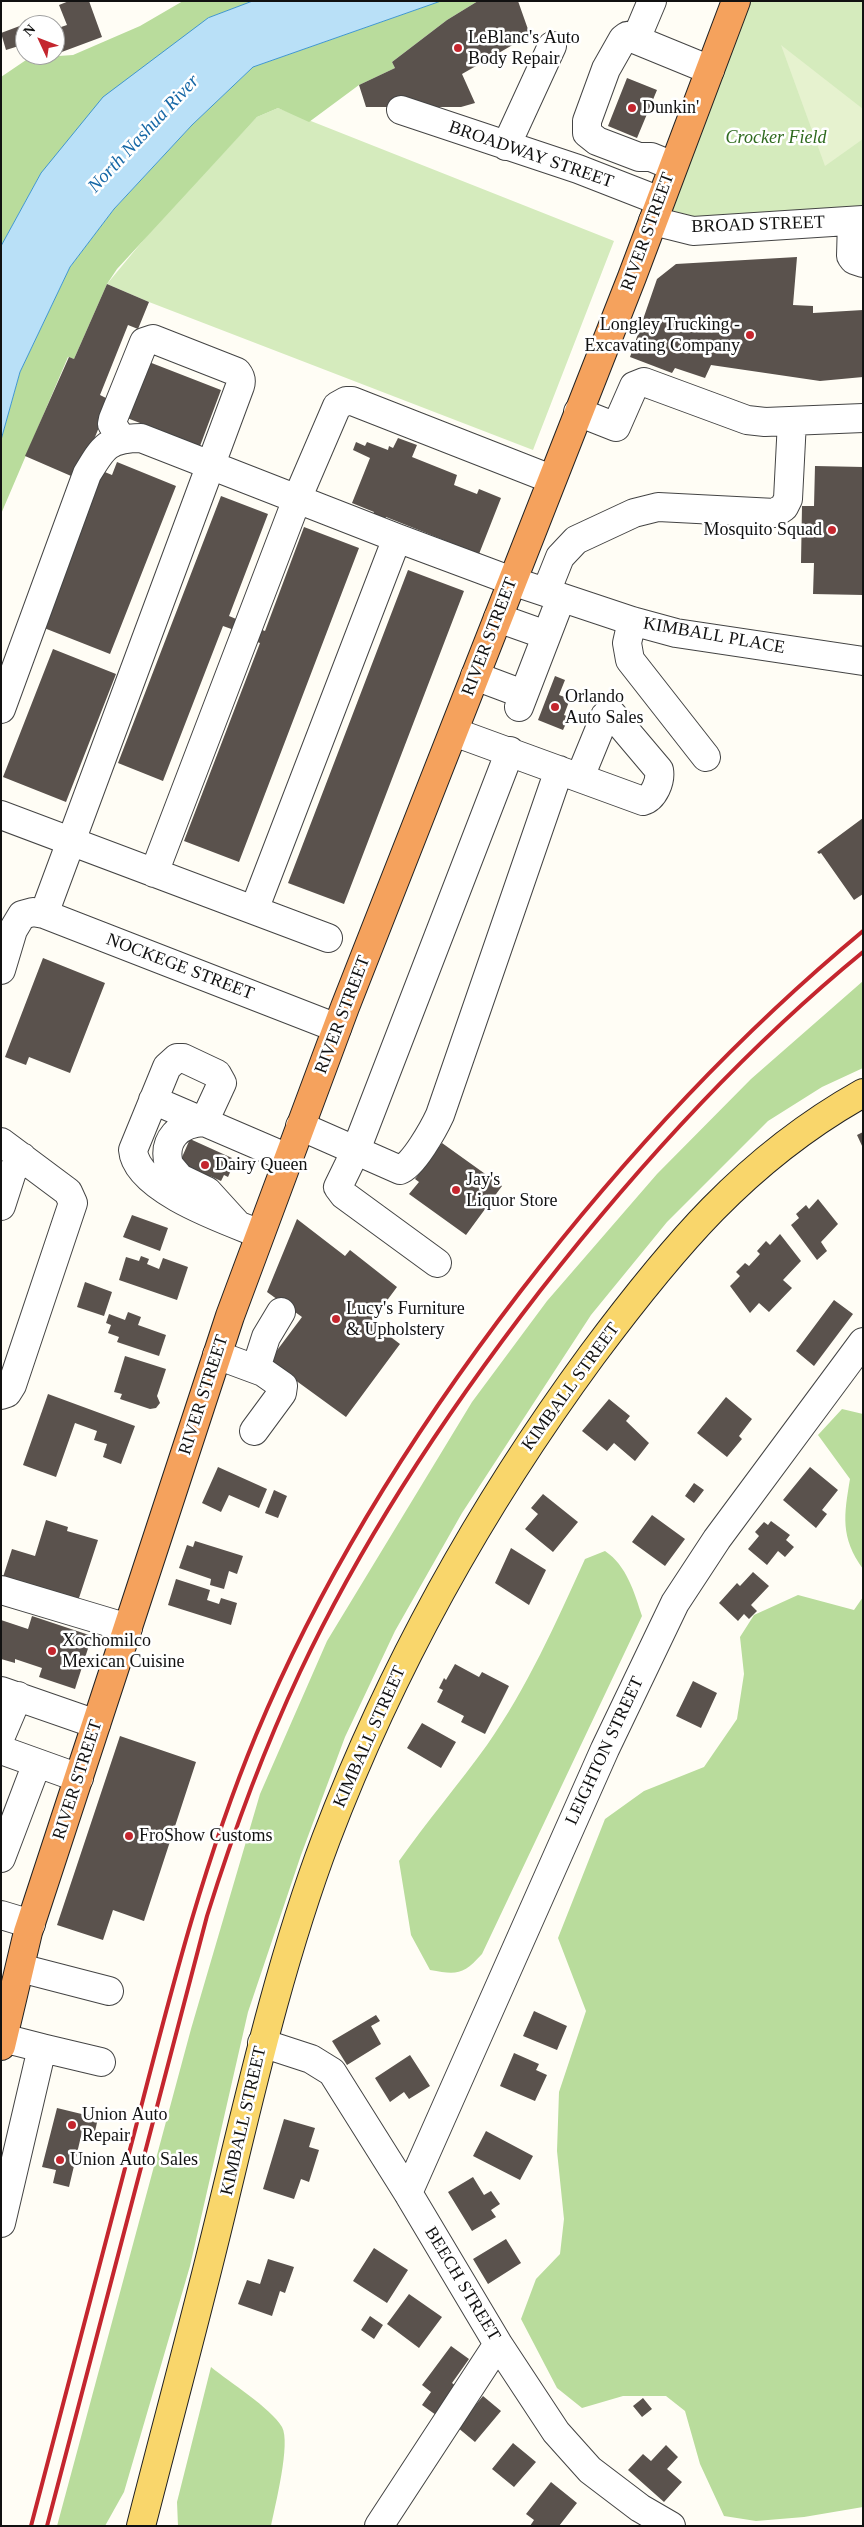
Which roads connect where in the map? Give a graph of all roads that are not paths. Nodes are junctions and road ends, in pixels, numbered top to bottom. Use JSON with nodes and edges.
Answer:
{"nodes":[{"id":1,"x":652,"y":1,"type":"edge"},
{"id":2,"x":736,"y":1,"type":"edge"},
{"id":3,"x":628,"y":44,"type":"junction"},
{"id":4,"x":552,"y":46,"type":"dead end"},
{"id":5,"x":710,"y":70,"type":"junction"},
{"id":6,"x":401,"y":110,"type":"dead end"},
{"id":7,"x":592,"y":139,"type":"junction"},
{"id":8,"x":506,"y":146,"type":"junction"},
{"id":9,"x":662,"y":162,"type":"junction"},
{"id":10,"x":580,"y":170,"type":"junction"},
{"id":11,"x":657,"y":211,"type":"junction"},
{"id":12,"x":857,"y":220,"type":"edge"},
{"id":13,"x":863,"y":263,"type":"edge"},
{"id":14,"x":578,"y":412,"type":"junction"},
{"id":15,"x":863,"y":418,"type":"edge"},
{"id":16,"x":792,"y":421,"type":"junction"},
{"id":17,"x":121,"y":438,"type":"junction"},
{"id":18,"x":211,"y":466,"type":"junction"},
{"id":19,"x":551,"y":479,"type":"junction"},
{"id":20,"x":297,"y":499,"type":"junction"},
{"id":21,"x":397,"y":538,"type":"junction"},
{"id":22,"x":512,"y":581,"type":"junction"},
{"id":23,"x":553,"y":595,"type":"junction"},
{"id":24,"x":498,"y":618,"type":"junction"},
{"id":25,"x":632,"y":621,"type":"junction"},
{"id":26,"x":546,"y":634,"type":"junction"},
{"id":27,"x":863,"y":661,"type":"edge"},
{"id":28,"x":475,"y":676,"type":"junction"},
{"id":29,"x":1,"y":709,"type":"edge"},
{"id":30,"x":454,"y":732,"type":"junction"},
{"id":31,"x":510,"y":752,"type":"junction"},
{"id":32,"x":706,"y":757,"type":"dead end"},
{"id":33,"x":1,"y":815,"type":"edge"},
{"id":34,"x":70,"y":841,"type":"junction"},
{"id":35,"x":154,"y":873,"type":"junction"},
{"id":36,"x":254,"y":910,"type":"junction"},
{"id":37,"x":22,"y":911,"type":"edge"},
{"id":38,"x":328,"y":938,"type":"dead end"},
{"id":39,"x":1,"y":970,"type":"edge"},
{"id":40,"x":337,"y":1028,"type":"junction"},
{"id":41,"x":863,"y":1093,"type":"edge"},
{"id":42,"x":153,"y":1100,"type":"junction"},
{"id":43,"x":204,"y":1122,"type":"junction"},
{"id":44,"x":300,"y":1126,"type":"junction"},
{"id":45,"x":12,"y":1150,"type":"edge"},
{"id":46,"x":356,"y":1150,"type":"junction"},
{"id":47,"x":288,"y":1158,"type":"junction"},
{"id":48,"x":1,"y":1206,"type":"edge"},
{"id":49,"x":248,"y":1229,"type":"junction"},
{"id":50,"x":437,"y":1263,"type":"dead end"},
{"id":51,"x":281,"y":1312,"type":"dead end"},
{"id":52,"x":863,"y":1342,"type":"edge"},
{"id":53,"x":217,"y":1355,"type":"junction"},
{"id":54,"x":256,"y":1368,"type":"junction"},
{"id":55,"x":1,"y":1395,"type":"edge"},
{"id":56,"x":254,"y":1431,"type":"dead end"},
{"id":57,"x":1,"y":1590,"type":"edge"},
{"id":58,"x":128,"y":1628,"type":"junction"},
{"id":59,"x":10,"y":1694,"type":"edge"},
{"id":60,"x":96,"y":1724,"type":"junction"},
{"id":61,"x":1,"y":1736,"type":"edge"},
{"id":62,"x":1,"y":1750,"type":"edge"},
{"id":63,"x":37,"y":1763,"type":"junction"},
{"id":64,"x":79,"y":1778,"type":"junction"},
{"id":65,"x":1,"y":1858,"type":"edge"},
{"id":66,"x":1,"y":1915,"type":"edge"},
{"id":67,"x":30,"y":1924,"type":"junction"},
{"id":68,"x":20,"y":1968,"type":"junction"},
{"id":69,"x":109,"y":1991,"type":"dead end"},
{"id":70,"x":2,"y":2042,"type":"edge"},
{"id":71,"x":262,"y":2043,"type":"junction"},
{"id":72,"x":42,"y":2048,"type":"junction"},
{"id":73,"x":100,"y":2062,"type":"dead end"},
{"id":74,"x":13,"y":2119,"type":"edge"},
{"id":75,"x":5,"y":2187,"type":"edge"},
{"id":76,"x":408,"y":2194,"type":"junction"},
{"id":77,"x":1,"y":2223,"type":"edge"},
{"id":78,"x":498,"y":2344,"type":"junction"},
{"id":79,"x":140,"y":2526,"type":"edge"},
{"id":80,"x":379,"y":2526,"type":"edge"},
{"id":81,"x":671,"y":2526,"type":"edge"}],
"edges":[{"from":1,"to":3,"type":"street"},
{"from":2,"to":5,"type":"highway","name":"RIVER STREET"},
{"from":3,"to":5,"type":"street"},
{"from":3,"to":7,"type":"street"},
{"from":3,"to":9,"type":"street"},
{"from":4,"to":8,"type":"street"},
{"from":5,"to":9,"type":"highway","name":"RIVER STREET"},
{"from":6,"to":8,"type":"street","name":"BROADWAY STREET"},
{"from":7,"to":9,"type":"street"},
{"from":7,"to":10,"type":"street"},
{"from":8,"to":10,"type":"street","name":"BROADWAY STREET"},
{"from":9,"to":11,"type":"highway","name":"RIVER STREET"},
{"from":10,"to":11,"type":"street","name":"BROADWAY STREET"},
{"from":11,"to":12,"type":"street","name":"BROAD STREET"},
{"from":11,"to":14,"type":"highway","name":"RIVER STREET"},
{"from":12,"to":13,"type":"street"},
{"from":14,"to":16,"type":"street"},
{"from":14,"to":19,"type":"highway","name":"RIVER STREET"},
{"from":15,"to":16,"type":"street"},
{"from":16,"to":23,"type":"street"},
{"from":17,"to":18,"type":"street","name":"KIMBALL PLACE"},
{"from":17,"to":18,"type":"street"},
{"from":17,"to":29,"type":"street"},
{"from":18,"to":20,"type":"street","name":"KIMBALL PLACE"},
{"from":18,"to":34,"type":"street"},
{"from":19,"to":20,"type":"street"},
{"from":19,"to":22,"type":"highway","name":"RIVER STREET"},
{"from":20,"to":21,"type":"street","name":"KIMBALL PLACE"},
{"from":20,"to":35,"type":"street"},
{"from":21,"to":22,"type":"street","name":"KIMBALL PLACE"},
{"from":21,"to":36,"type":"street"},
{"from":22,"to":23,"type":"street","name":"KIMBALL PLACE"},
{"from":22,"to":24,"type":"highway","name":"RIVER STREET"},
{"from":23,"to":25,"type":"street","name":"KIMBALL PLACE"},
{"from":23,"to":26,"type":"street"},
{"from":24,"to":26,"type":"street"},
{"from":24,"to":28,"type":"highway","name":"RIVER STREET"},
{"from":25,"to":27,"type":"street","name":"KIMBALL PLACE"},
{"from":25,"to":32,"type":"street"},
{"from":26,"to":28,"type":"street"},
{"from":28,"to":30,"type":"highway","name":"RIVER STREET"},
{"from":30,"to":31,"type":"street"},
{"from":30,"to":40,"type":"highway","name":"RIVER STREET"},
{"from":31,"to":46,"type":"street"},
{"from":31,"to":46,"type":"street"},
{"from":33,"to":34,"type":"street"},
{"from":34,"to":35,"type":"street"},
{"from":34,"to":37,"type":"street"},
{"from":35,"to":36,"type":"street"},
{"from":36,"to":38,"type":"street"},
{"from":37,"to":39,"type":"street"},
{"from":37,"to":40,"type":"street","name":"NOCKEGE STREET"},
{"from":40,"to":44,"type":"highway","name":"RIVER STREET"},
{"from":41,"to":71,"type":"main road","name":"KIMBALL STREET"},
{"from":42,"to":43,"type":"street"},
{"from":42,"to":43,"type":"street"},
{"from":42,"to":49,"type":"street"},
{"from":43,"to":47,"type":"street"},
{"from":43,"to":49,"type":"street"},
{"from":44,"to":46,"type":"street"},
{"from":44,"to":47,"type":"highway","name":"RIVER STREET"},
{"from":45,"to":48,"type":"street"},
{"from":45,"to":55,"type":"street"},
{"from":46,"to":50,"type":"street"},
{"from":47,"to":49,"type":"highway","name":"RIVER STREET"},
{"from":49,"to":53,"type":"highway","name":"RIVER STREET"},
{"from":51,"to":54,"type":"street"},
{"from":52,"to":76,"type":"street","name":"LEIGHTON STREET"},
{"from":53,"to":54,"type":"street"},
{"from":53,"to":58,"type":"highway","name":"RIVER STREET"},
{"from":54,"to":56,"type":"street"},
{"from":57,"to":58,"type":"street"},
{"from":58,"to":60,"type":"highway","name":"RIVER STREET"},
{"from":59,"to":60,"type":"street"},
{"from":59,"to":61,"type":"street"},
{"from":60,"to":64,"type":"highway","name":"RIVER STREET"},
{"from":62,"to":63,"type":"street"},
{"from":63,"to":64,"type":"street"},
{"from":63,"to":65,"type":"street"},
{"from":64,"to":67,"type":"highway","name":"RIVER STREET"},
{"from":66,"to":67,"type":"street"},
{"from":67,"to":68,"type":"highway","name":"RIVER STREET"},
{"from":68,"to":69,"type":"street"},
{"from":68,"to":70,"type":"highway","name":"RIVER STREET"},
{"from":70,"to":72,"type":"street"},
{"from":71,"to":76,"type":"street","name":"BEECH STREET"},
{"from":71,"to":79,"type":"main road","name":"KIMBALL STREET"},
{"from":72,"to":73,"type":"street"},
{"from":72,"to":74,"type":"street"},
{"from":74,"to":75,"type":"street"},
{"from":75,"to":77,"type":"street"},
{"from":76,"to":78,"type":"street","name":"BEECH STREET"},
{"from":78,"to":80,"type":"street"},
{"from":78,"to":81,"type":"street","name":"BEECH STREET"}]}
